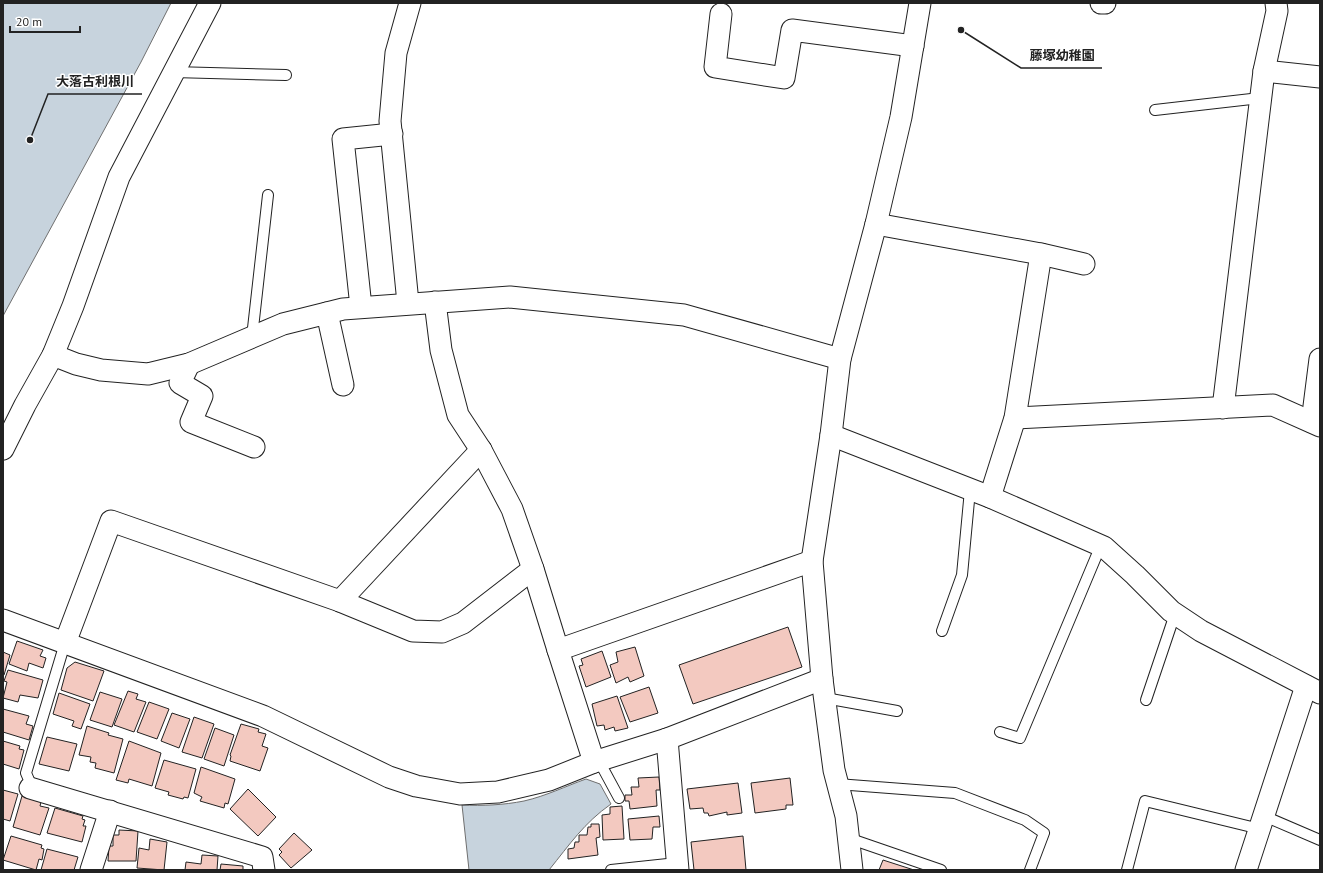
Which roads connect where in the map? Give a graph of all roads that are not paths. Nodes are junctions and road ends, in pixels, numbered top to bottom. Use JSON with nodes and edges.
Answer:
{"nodes":[{"id":1,"x":210,"y":3,"type":"edge"},
{"id":2,"x":410,"y":3,"type":"edge"},
{"id":3,"x":920,"y":3,"type":"edge"},
{"id":4,"x":1101,"y":3,"type":"edge"},
{"id":5,"x":1105,"y":3,"type":"edge"},
{"id":6,"x":1276,"y":3,"type":"edge"},
{"id":7,"x":721,"y":14,"type":"dead end"},
{"id":8,"x":913,"y":46,"type":"junction"},
{"id":9,"x":1264,"y":71,"type":"junction"},
{"id":10,"x":173,"y":72,"type":"junction"},
{"id":11,"x":286,"y":75,"type":"dead end"},
{"id":12,"x":1320,"y":77,"type":"edge"},
{"id":13,"x":1260,"y":98,"type":"junction"},
{"id":14,"x":1155,"y":110,"type":"dead end"},
{"id":15,"x":392,"y":134,"type":"junction"},
{"id":16,"x":268,"y":195,"type":"dead end"},
{"id":17,"x":876,"y":224,"type":"junction"},
{"id":18,"x":1041,"y":254,"type":"junction"},
{"id":19,"x":1084,"y":264,"type":"dead end"},
{"id":20,"x":435,"y":302,"type":"junction"},
{"id":21,"x":408,"y":303,"type":"junction"},
{"id":22,"x":361,"y":307,"type":"junction"},
{"id":23,"x":327,"y":313,"type":"junction"},
{"id":24,"x":252,"y":337,"type":"junction"},
{"id":25,"x":53,"y":355,"type":"junction"},
{"id":26,"x":840,"y":359,"type":"junction"},
{"id":27,"x":1320,"y":359,"type":"edge"},
{"id":28,"x":189,"y":364,"type":"junction"},
{"id":29,"x":343,"y":385,"type":"dead end"},
{"id":30,"x":1223,"y":408,"type":"junction"},
{"id":31,"x":1015,"y":418,"type":"junction"},
{"id":32,"x":1316,"y":424,"type":"edge"},
{"id":33,"x":831,"y":435,"type":"junction"},
{"id":34,"x":254,"y":447,"type":"dead end"},
{"id":35,"x":3,"y":449,"type":"edge"},
{"id":36,"x":481,"y":450,"type":"junction"},
{"id":37,"x":970,"y":490,"type":"junction"},
{"id":38,"x":990,"y":498,"type":"junction"},
{"id":39,"x":1101,"y":545,"type":"junction"},
{"id":40,"x":812,"y":561,"type":"junction"},
{"id":41,"x":533,"y":569,"type":"junction"},
{"id":42,"x":340,"y":601,"type":"junction"},
{"id":43,"x":1175,"y":614,"type":"junction"},
{"id":44,"x":3,"y":620,"type":"edge"},
{"id":45,"x":942,"y":631,"type":"dead end"},
{"id":46,"x":65,"y":643,"type":"junction"},
{"id":47,"x":558,"y":650,"type":"junction"},
{"id":48,"x":823,"y":689,"type":"junction"},
{"id":49,"x":1313,"y":690,"type":"edge"},
{"id":50,"x":1146,"y":700,"type":"dead end"},
{"id":51,"x":897,"y":711,"type":"dead end"},
{"id":52,"x":1000,"y":732,"type":"dead end"},
{"id":53,"x":668,"y":739,"type":"junction"},
{"id":54,"x":596,"y":761,"type":"junction"},
{"id":55,"x":837,"y":784,"type":"junction"},
{"id":56,"x":30,"y":788,"type":"joint"},
{"id":57,"x":618,"y":798,"type":"dead end"},
{"id":58,"x":110,"y":811,"type":"junction"},
{"id":59,"x":1262,"y":822,"type":"junction"},
{"id":60,"x":848,"y":838,"type":"junction"},
{"id":61,"x":1320,"y":840,"type":"edge"},
{"id":62,"x":678,"y":866,"type":"edge"},
{"id":63,"x":90,"y":870,"type":"edge"},
{"id":64,"x":264,"y":870,"type":"edge"},
{"id":65,"x":611,"y":870,"type":"edge"},
{"id":66,"x":852,"y":870,"type":"edge"},
{"id":67,"x":941,"y":870,"type":"edge"},
{"id":68,"x":1030,"y":870,"type":"edge"},
{"id":69,"x":1127,"y":870,"type":"edge"},
{"id":70,"x":1246,"y":870,"type":"edge"}],
"edges":[{"from":1,"to":10,"type":"street"},
{"from":2,"to":15,"type":"street"},
{"from":3,"to":8,"type":"street"},
{"from":4,"to":5,"type":"street"},
{"from":6,"to":9,"type":"street"},
{"from":7,"to":8,"type":"street"},
{"from":8,"to":17,"type":"street"},
{"from":9,"to":12,"type":"street"},
{"from":9,"to":13,"type":"street"},
{"from":10,"to":11,"type":"lane"},
{"from":10,"to":25,"type":"street"},
{"from":13,"to":14,"type":"lane"},
{"from":13,"to":30,"type":"street"},
{"from":15,"to":21,"type":"street"},
{"from":15,"to":22,"type":"street"},
{"from":16,"to":24,"type":"lane"},
{"from":17,"to":18,"type":"street"},
{"from":17,"to":26,"type":"street"},
{"from":18,"to":19,"type":"street"},
{"from":18,"to":31,"type":"street"},
{"from":20,"to":21,"type":"street"},
{"from":20,"to":26,"type":"street"},
{"from":20,"to":36,"type":"street"},
{"from":21,"to":22,"type":"street"},
{"from":22,"to":23,"type":"street"},
{"from":23,"to":24,"type":"street"},
{"from":23,"to":29,"type":"street"},
{"from":24,"to":28,"type":"street"},
{"from":25,"to":28,"type":"street"},
{"from":25,"to":35,"type":"street"},
{"from":26,"to":33,"type":"street"},
{"from":27,"to":32,"type":"street"},
{"from":28,"to":34,"type":"street"},
{"from":30,"to":31,"type":"street"},
{"from":30,"to":32,"type":"street"},
{"from":31,"to":38,"type":"street"},
{"from":33,"to":37,"type":"street"},
{"from":33,"to":40,"type":"street"},
{"from":36,"to":41,"type":"street"},
{"from":36,"to":42,"type":"street"},
{"from":37,"to":38,"type":"street"},
{"from":37,"to":45,"type":"lane"},
{"from":38,"to":39,"type":"street"},
{"from":39,"to":43,"type":"street"},
{"from":39,"to":52,"type":"lane"},
{"from":40,"to":47,"type":"street"},
{"from":40,"to":48,"type":"street"},
{"from":41,"to":42,"type":"street"},
{"from":41,"to":47,"type":"street"},
{"from":42,"to":46,"type":"street"},
{"from":43,"to":49,"type":"street"},
{"from":43,"to":50,"type":"lane"},
{"from":44,"to":46,"type":"street"},
{"from":46,"to":54,"type":"street"},
{"from":46,"to":56,"type":"lane"},
{"from":47,"to":54,"type":"street"},
{"from":48,"to":51,"type":"lane"},
{"from":48,"to":53,"type":"street"},
{"from":48,"to":55,"type":"street"},
{"from":49,"to":59,"type":"street"},
{"from":53,"to":54,"type":"street"},
{"from":53,"to":62,"type":"street"},
{"from":54,"to":57,"type":"lane"},
{"from":55,"to":60,"type":"street"},
{"from":55,"to":68,"type":"lane"},
{"from":56,"to":58,"type":"street"},
{"from":58,"to":63,"type":"street"},
{"from":58,"to":64,"type":"street"},
{"from":59,"to":61,"type":"lane"},
{"from":59,"to":69,"type":"lane"},
{"from":59,"to":70,"type":"street"},
{"from":60,"to":66,"type":"street"},
{"from":60,"to":67,"type":"lane"},
{"from":62,"to":65,"type":"lane"}]}
